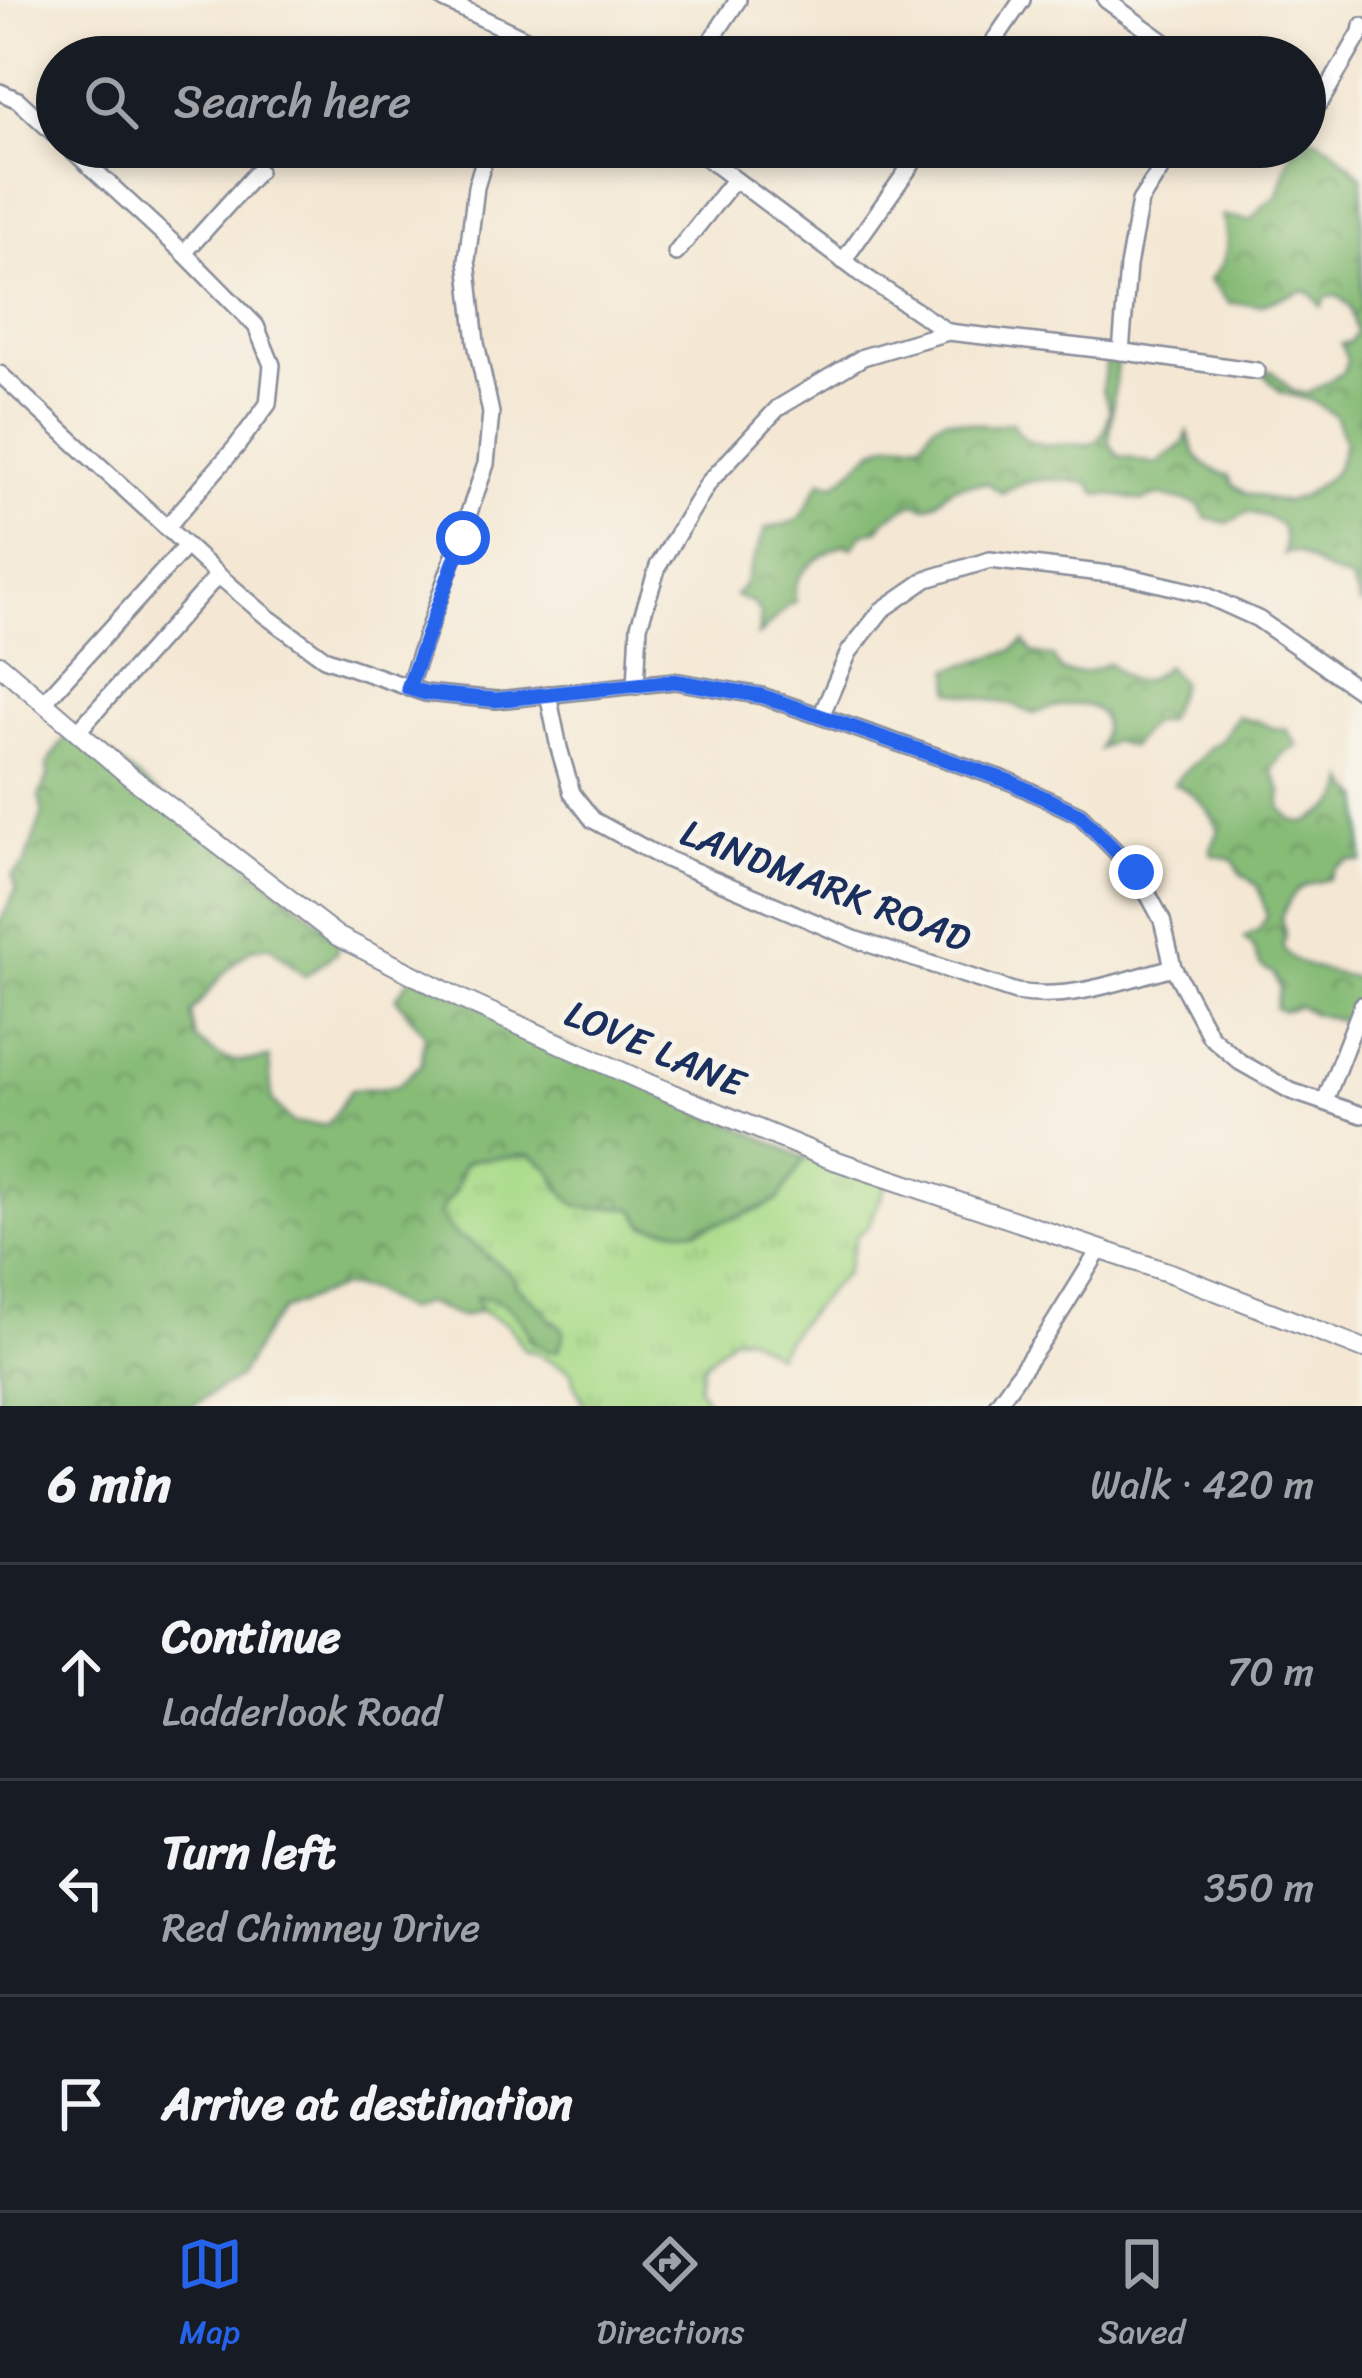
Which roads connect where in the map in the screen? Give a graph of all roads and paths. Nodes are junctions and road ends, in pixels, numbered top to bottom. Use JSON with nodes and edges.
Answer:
{"nodes":[{"id":1,"x":444,"y":0,"type":"edge"},
{"id":2,"x":738,"y":0,"type":"edge"},
{"id":3,"x":1022,"y":0,"type":"edge"},
{"id":4,"x":1106,"y":0,"type":"edge"},
{"id":5,"x":1362,"y":26,"type":"edge"},
{"id":6,"x":507,"y":36,"type":"edge"},
{"id":7,"x":714,"y":36,"type":"edge"},
{"id":8,"x":997,"y":36,"type":"edge"},
{"id":9,"x":1156,"y":36,"type":"edge"},
{"id":10,"x":0,"y":92,"type":"edge"},
{"id":11,"x":1326,"y":92,"type":"edge"},
{"id":12,"x":36,"y":117,"type":"edge"},
{"id":13,"x":92,"y":168,"type":"edge"},
{"id":14,"x":482,"y":168,"type":"edge"},
{"id":15,"x":719,"y":168,"type":"edge"},
{"id":16,"x":909,"y":168,"type":"edge"},
{"id":17,"x":1161,"y":168,"type":"edge"},
{"id":18,"x":258,"y":171,"type":"dead end"},
{"id":19,"x":734,"y":180,"type":"junction"},
{"id":20,"x":676,"y":253,"type":"dead end"},
{"id":21,"x":184,"y":254,"type":"junction"},
{"id":22,"x":843,"y":261,"type":"junction"},
{"id":23,"x":948,"y":332,"type":"junction"},
{"id":24,"x":1121,"y":352,"type":"junction"},
{"id":25,"x":1256,"y":371,"type":"dead end"},
{"id":26,"x":0,"y":374,"type":"edge"},
{"id":27,"x":166,"y":528,"type":"junction"},
{"id":28,"x":186,"y":546,"type":"junction"},
{"id":29,"x":218,"y":575,"type":"junction"},
{"id":30,"x":0,"y":664,"type":"edge"},
{"id":31,"x":635,"y":686,"type":"junction"},
{"id":32,"x":408,"y":688,"type":"junction"},
{"id":33,"x":1362,"y":692,"type":"edge"},
{"id":34,"x":548,"y":694,"type":"junction"},
{"id":35,"x":44,"y":702,"type":"junction"},
{"id":36,"x":821,"y":716,"type":"junction"},
{"id":37,"x":78,"y":731,"type":"junction"},
{"id":38,"x":1173,"y":967,"type":"junction"},
{"id":39,"x":1362,"y":1004,"type":"edge"},
{"id":40,"x":1325,"y":1101,"type":"junction"},
{"id":41,"x":1362,"y":1114,"type":"edge"},
{"id":42,"x":1100,"y":1249,"type":"junction"},
{"id":43,"x":1362,"y":1348,"type":"edge"},
{"id":44,"x":996,"y":1406,"type":"edge"}],
"edges":[{"from":1,"to":6,"type":"street"},
{"from":2,"to":7,"type":"street"},
{"from":3,"to":8,"type":"street"},
{"from":4,"to":9,"type":"street"},
{"from":5,"to":11,"type":"street"},
{"from":10,"to":12,"type":"street"},
{"from":13,"to":21,"type":"street"},
{"from":14,"to":32,"type":"street"},
{"from":15,"to":19,"type":"street"},
{"from":16,"to":22,"type":"street"},
{"from":17,"to":24,"type":"street"},
{"from":18,"to":21,"type":"street"},
{"from":19,"to":20,"type":"street"},
{"from":19,"to":22,"type":"street"},
{"from":21,"to":27,"type":"street"},
{"from":22,"to":23,"type":"street"},
{"from":23,"to":24,"type":"street"},
{"from":23,"to":31,"type":"street"},
{"from":24,"to":25,"type":"street"},
{"from":26,"to":27,"type":"street"},
{"from":27,"to":28,"type":"street"},
{"from":28,"to":29,"type":"street"},
{"from":28,"to":35,"type":"street"},
{"from":29,"to":32,"type":"street"},
{"from":29,"to":37,"type":"street"},
{"from":30,"to":35,"type":"street","name":"LOVE LANE"},
{"from":31,"to":34,"type":"street"},
{"from":31,"to":36,"type":"street"},
{"from":32,"to":34,"type":"street"},
{"from":33,"to":36,"type":"street"},
{"from":34,"to":38,"type":"street","name":"LANDMARK ROAD"},
{"from":35,"to":37,"type":"street","name":"LOVE LANE"},
{"from":36,"to":38,"type":"street"},
{"from":37,"to":42,"type":"street","name":"LOVE LANE"},
{"from":38,"to":40,"type":"street"},
{"from":39,"to":40,"type":"street"},
{"from":40,"to":41,"type":"street"},
{"from":42,"to":43,"type":"street","name":"LOVE LANE"},
{"from":42,"to":44,"type":"street"}]}
